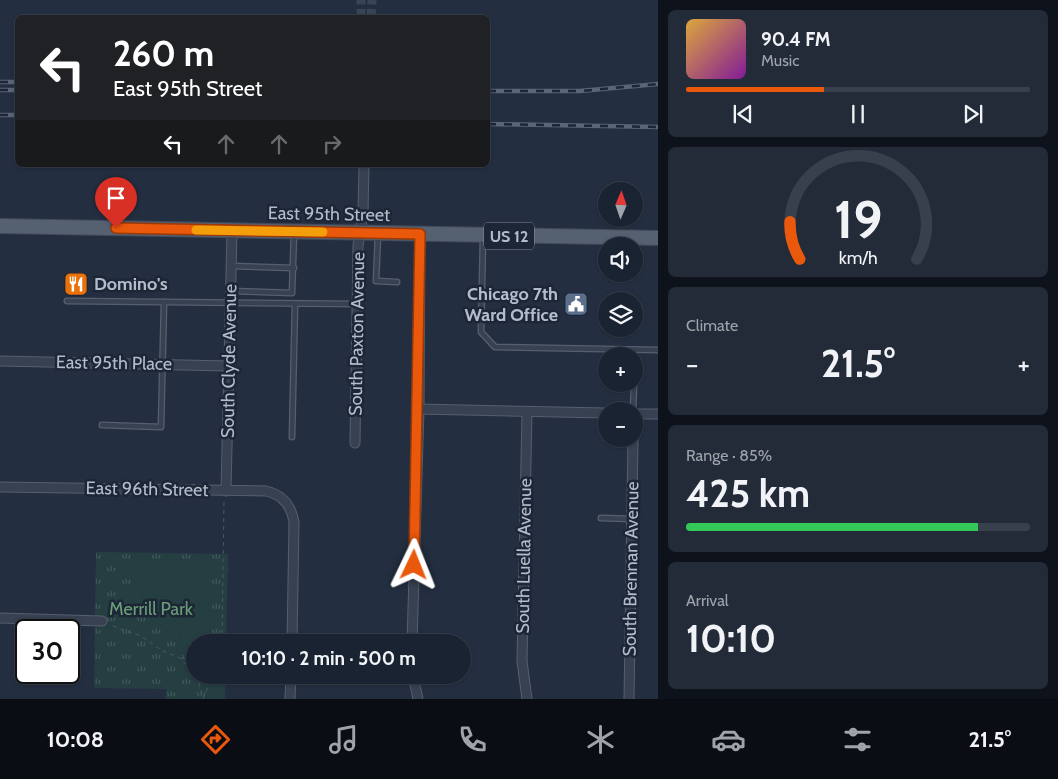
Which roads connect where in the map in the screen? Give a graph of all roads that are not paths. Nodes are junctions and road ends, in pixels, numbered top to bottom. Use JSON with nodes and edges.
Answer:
{"nodes":[{"id":1,"x":364,"y":167,"type":"edge"},
{"id":2,"x":0,"y":226,"type":"edge"},
{"id":3,"x":232,"y":230,"type":"junction"},
{"id":4,"x":294,"y":232,"type":"junction"},
{"id":5,"x":360,"y":233,"type":"junction"},
{"id":6,"x":378,"y":233,"type":"junction"},
{"id":7,"x":420,"y":234,"type":"junction"},
{"id":8,"x":483,"y":235,"type":"junction"},
{"id":9,"x":658,"y":238,"type":"edge"},
{"id":10,"x":231,"y":266,"type":"junction"},
{"id":11,"x":294,"y":268,"type":"junction"},
{"id":12,"x":397,"y":282,"type":"dead end"},
{"id":13,"x":230,"y":291,"type":"junction"},
{"id":14,"x":67,"y":301,"type":"dead end"},
{"id":15,"x":164,"y":302,"type":"junction"},
{"id":16,"x":230,"y":303,"type":"junction"},
{"id":17,"x":295,"y":304,"type":"junction"},
{"id":18,"x":357,"y":304,"type":"junction"},
{"id":19,"x":598,"y":349,"type":"edge"},
{"id":20,"x":643,"y":350,"type":"edge"},
{"id":21,"x":658,"y":350,"type":"edge"},
{"id":22,"x":0,"y":361,"type":"edge"},
{"id":23,"x":163,"y":364,"type":"junction"},
{"id":24,"x":229,"y":366,"type":"junction"},
{"id":25,"x":418,"y":409,"type":"junction"},
{"id":26,"x":527,"y":412,"type":"junction"},
{"id":27,"x":598,"y":413,"type":"edge"},
{"id":28,"x":643,"y":413,"type":"edge"},
{"id":29,"x":658,"y":414,"type":"edge"},
{"id":30,"x":102,"y":425,"type":"dead end"},
{"id":31,"x":292,"y":437,"type":"dead end"},
{"id":32,"x":355,"y":443,"type":"dead end"},
{"id":33,"x":633,"y":447,"type":"edge"},
{"id":34,"x":0,"y":486,"type":"edge"},
{"id":35,"x":225,"y":494,"type":"junction"},
{"id":36,"x":601,"y":518,"type":"dead end"},
{"id":37,"x":632,"y":519,"type":"junction"},
{"id":38,"x":0,"y":618,"type":"edge"},
{"id":39,"x":102,"y":620,"type":"dead end"},
{"id":40,"x":292,"y":634,"type":"edge"},
{"id":41,"x":412,"y":634,"type":"edge"},
{"id":42,"x":291,"y":684,"type":"edge"},
{"id":43,"x":415,"y":684,"type":"edge"},
{"id":44,"x":290,"y":699,"type":"edge"},
{"id":45,"x":418,"y":699,"type":"edge"},
{"id":46,"x":526,"y":699,"type":"edge"},
{"id":47,"x":629,"y":699,"type":"edge"}],
"edges":[{"from":1,"to":5,"type":"street","name":"South Paxton Avenue"},
{"from":2,"to":3,"type":"main road","name":"East 95th Street","number":"US 12"},
{"from":3,"to":4,"type":"main road","name":"East 95th Street","number":"US 12"},
{"from":3,"to":10,"type":"street","name":"South Clyde Avenue"},
{"from":4,"to":5,"type":"main road","name":"East 95th Street","number":"US 12"},
{"from":4,"to":11,"type":"lane"},
{"from":5,"to":6,"type":"main road","name":"East 95th Street","number":"US 12"},
{"from":5,"to":18,"type":"street","name":"South Paxton Avenue"},
{"from":6,"to":7,"type":"main road","name":"East 95th Street","number":"US 12"},
{"from":6,"to":12,"type":"lane"},
{"from":7,"to":8,"type":"main road","name":"East 95th Street","number":"US 12"},
{"from":7,"to":25,"type":"street"},
{"from":8,"to":9,"type":"main road","name":"East 95th Street","number":"US 12"},
{"from":8,"to":19,"type":"lane"},
{"from":10,"to":11,"type":"lane"},
{"from":10,"to":13,"type":"street","name":"South Clyde Avenue"},
{"from":11,"to":13,"type":"lane"},
{"from":13,"to":16,"type":"street","name":"South Clyde Avenue"},
{"from":14,"to":15,"type":"lane"},
{"from":15,"to":16,"type":"lane"},
{"from":15,"to":23,"type":"lane"},
{"from":16,"to":17,"type":"lane"},
{"from":16,"to":24,"type":"street","name":"South Clyde Avenue"},
{"from":17,"to":18,"type":"lane"},
{"from":17,"to":31,"type":"lane"},
{"from":18,"to":32,"type":"street","name":"South Paxton Avenue"},
{"from":20,"to":21,"type":"lane"},
{"from":22,"to":23,"type":"street","name":"East 95th Place"},
{"from":23,"to":24,"type":"street","name":"East 95th Place"},
{"from":23,"to":30,"type":"lane"},
{"from":24,"to":35,"type":"street","name":"South Clyde Avenue"},
{"from":25,"to":26,"type":"street"},
{"from":25,"to":41,"type":"street"},
{"from":26,"to":27,"type":"street"},
{"from":26,"to":46,"type":"street","name":"South Luella Avenue"},
{"from":28,"to":29,"type":"street"},
{"from":33,"to":37,"type":"street","name":"South Brennan Avenue"},
{"from":34,"to":35,"type":"street","name":"East 96th Street"},
{"from":35,"to":40,"type":"street","name":"East 96th Street"},
{"from":36,"to":37,"type":"lane"},
{"from":37,"to":47,"type":"street","name":"South Brennan Avenue"},
{"from":38,"to":39,"type":"street"},
{"from":42,"to":44,"type":"street"},
{"from":43,"to":45,"type":"street"}]}
